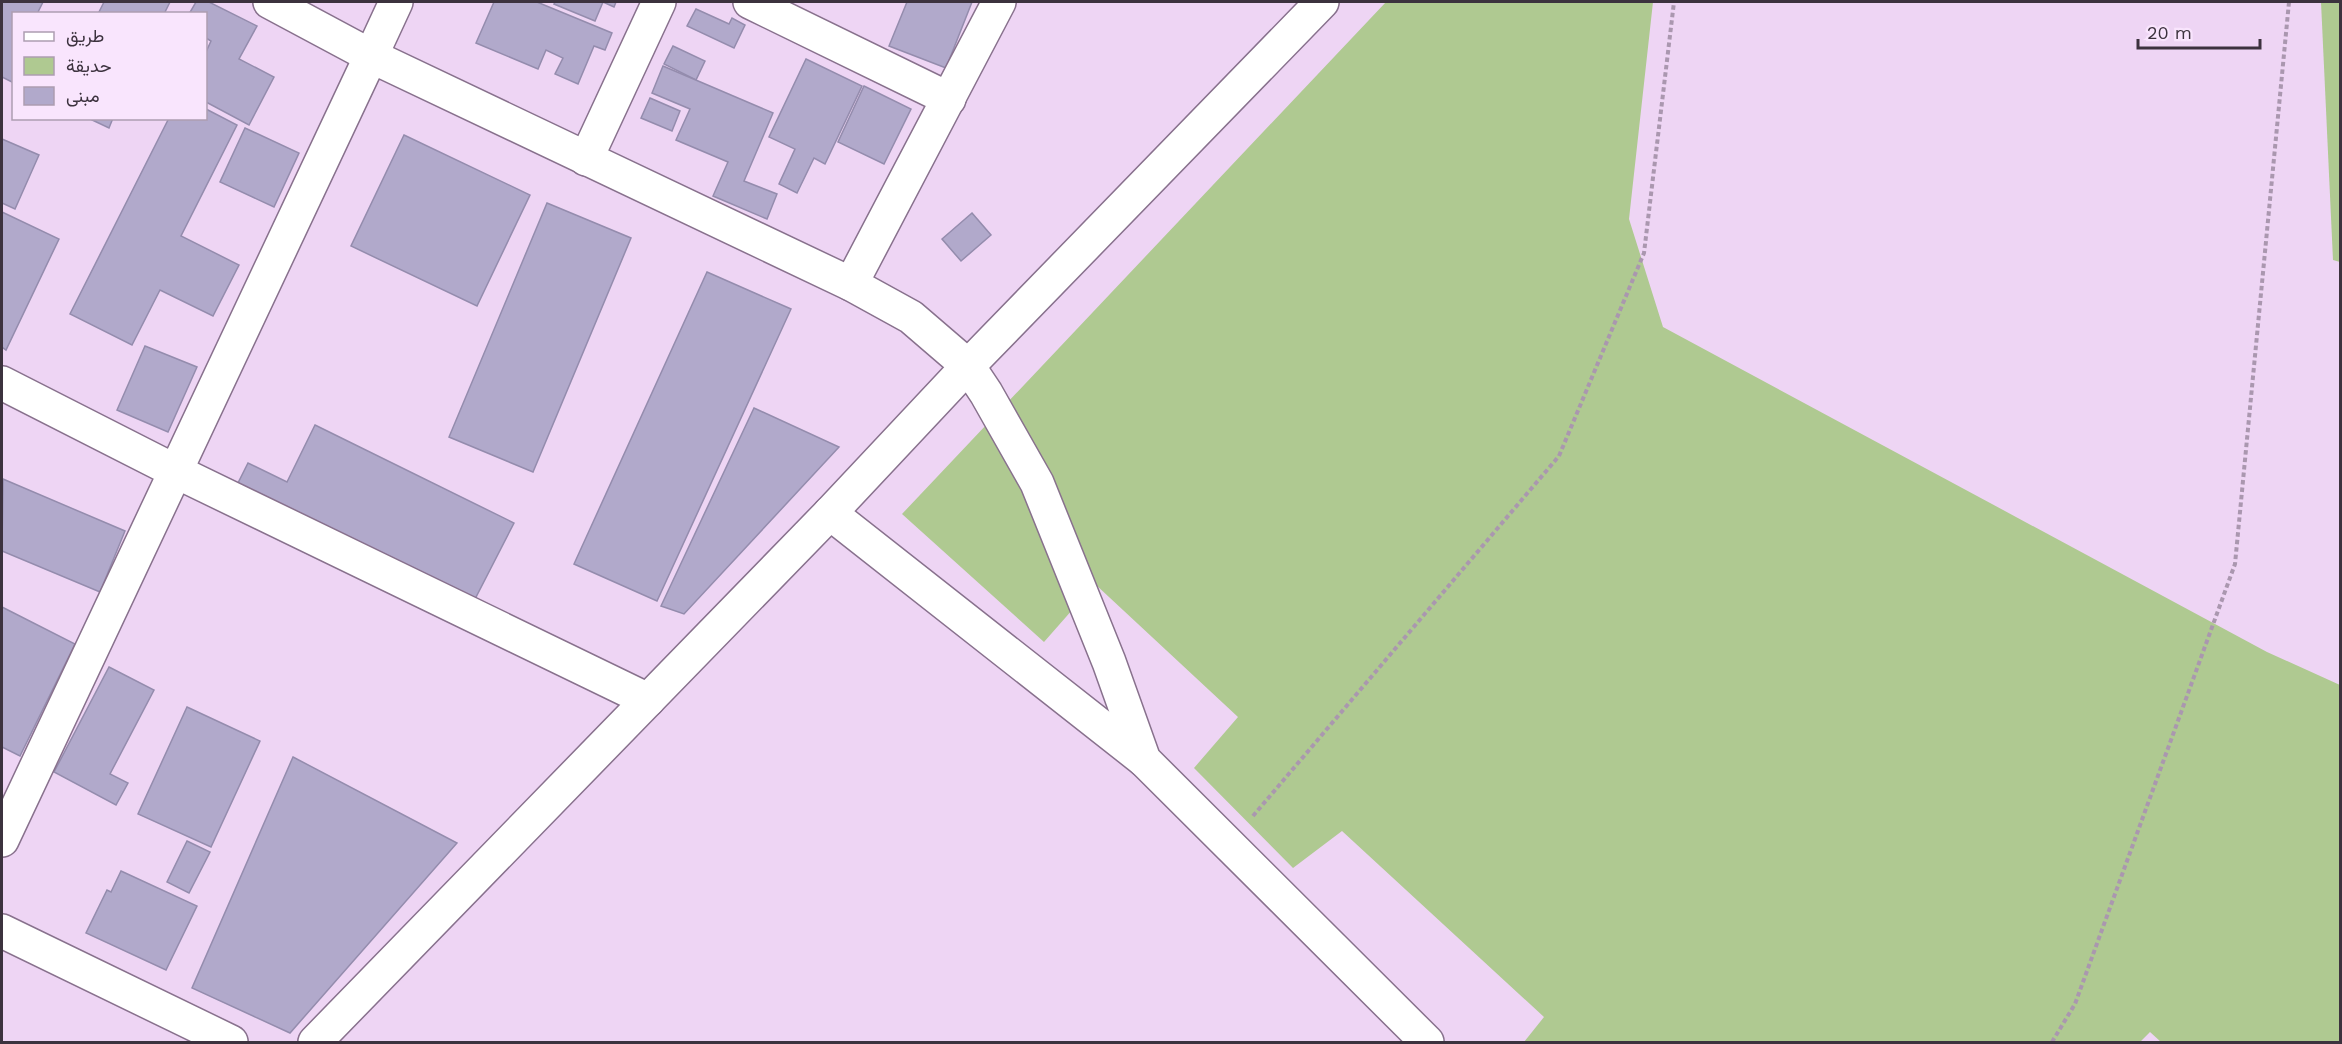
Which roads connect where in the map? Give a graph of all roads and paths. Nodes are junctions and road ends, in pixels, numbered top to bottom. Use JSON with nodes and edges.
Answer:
{"nodes":[{"id":1,"x":270,"y":2,"type":"edge"},
{"id":2,"x":396,"y":2,"type":"edge"},
{"id":3,"x":659,"y":2,"type":"edge"},
{"id":4,"x":750,"y":2,"type":"edge"},
{"id":5,"x":999,"y":2,"type":"edge"},
{"id":6,"x":1322,"y":2,"type":"edge"},
{"id":7,"x":1674,"y":2,"type":"edge"},
{"id":8,"x":2289,"y":2,"type":"edge"},
{"id":9,"x":371,"y":56,"type":"junction"},
{"id":10,"x":949,"y":99,"type":"junction"},
{"id":11,"x":586,"y":159,"type":"junction"},
{"id":12,"x":851,"y":284,"type":"junction"},
{"id":13,"x":968,"y":366,"type":"junction"},
{"id":14,"x":2,"y":383,"type":"edge"},
{"id":15,"x":175,"y":471,"type":"junction"},
{"id":16,"x":830,"y":513,"type":"junction"},
{"id":17,"x":648,"y":700,"type":"junction"},
{"id":18,"x":1144,"y":760,"type":"junction"},
{"id":19,"x":2,"y":840,"type":"edge"},
{"id":20,"x":1229,"y":844,"type":"junction"},
{"id":21,"x":2,"y":931,"type":"edge"},
{"id":22,"x":231,"y":1042,"type":"edge"},
{"id":23,"x":315,"y":1042,"type":"edge"},
{"id":24,"x":1427,"y":1042,"type":"edge"},
{"id":25,"x":2052,"y":1042,"type":"edge"}],
"edges":[{"from":1,"to":9,"type":"street"},
{"from":2,"to":9,"type":"street"},
{"from":3,"to":11,"type":"street"},
{"from":4,"to":10,"type":"street"},
{"from":5,"to":10,"type":"street"},
{"from":6,"to":13,"type":"street"},
{"from":7,"to":20,"type":"path"},
{"from":8,"to":25,"type":"path"},
{"from":9,"to":11,"type":"street"},
{"from":9,"to":15,"type":"street"},
{"from":10,"to":12,"type":"street"},
{"from":11,"to":12,"type":"street"},
{"from":12,"to":13,"type":"street"},
{"from":13,"to":16,"type":"street"},
{"from":13,"to":18,"type":"street"},
{"from":14,"to":15,"type":"street"},
{"from":15,"to":17,"type":"street"},
{"from":15,"to":19,"type":"street"},
{"from":16,"to":17,"type":"street"},
{"from":16,"to":18,"type":"street"},
{"from":17,"to":23,"type":"street"},
{"from":18,"to":20,"type":"street"},
{"from":20,"to":24,"type":"street"},
{"from":21,"to":22,"type":"street"}]}
